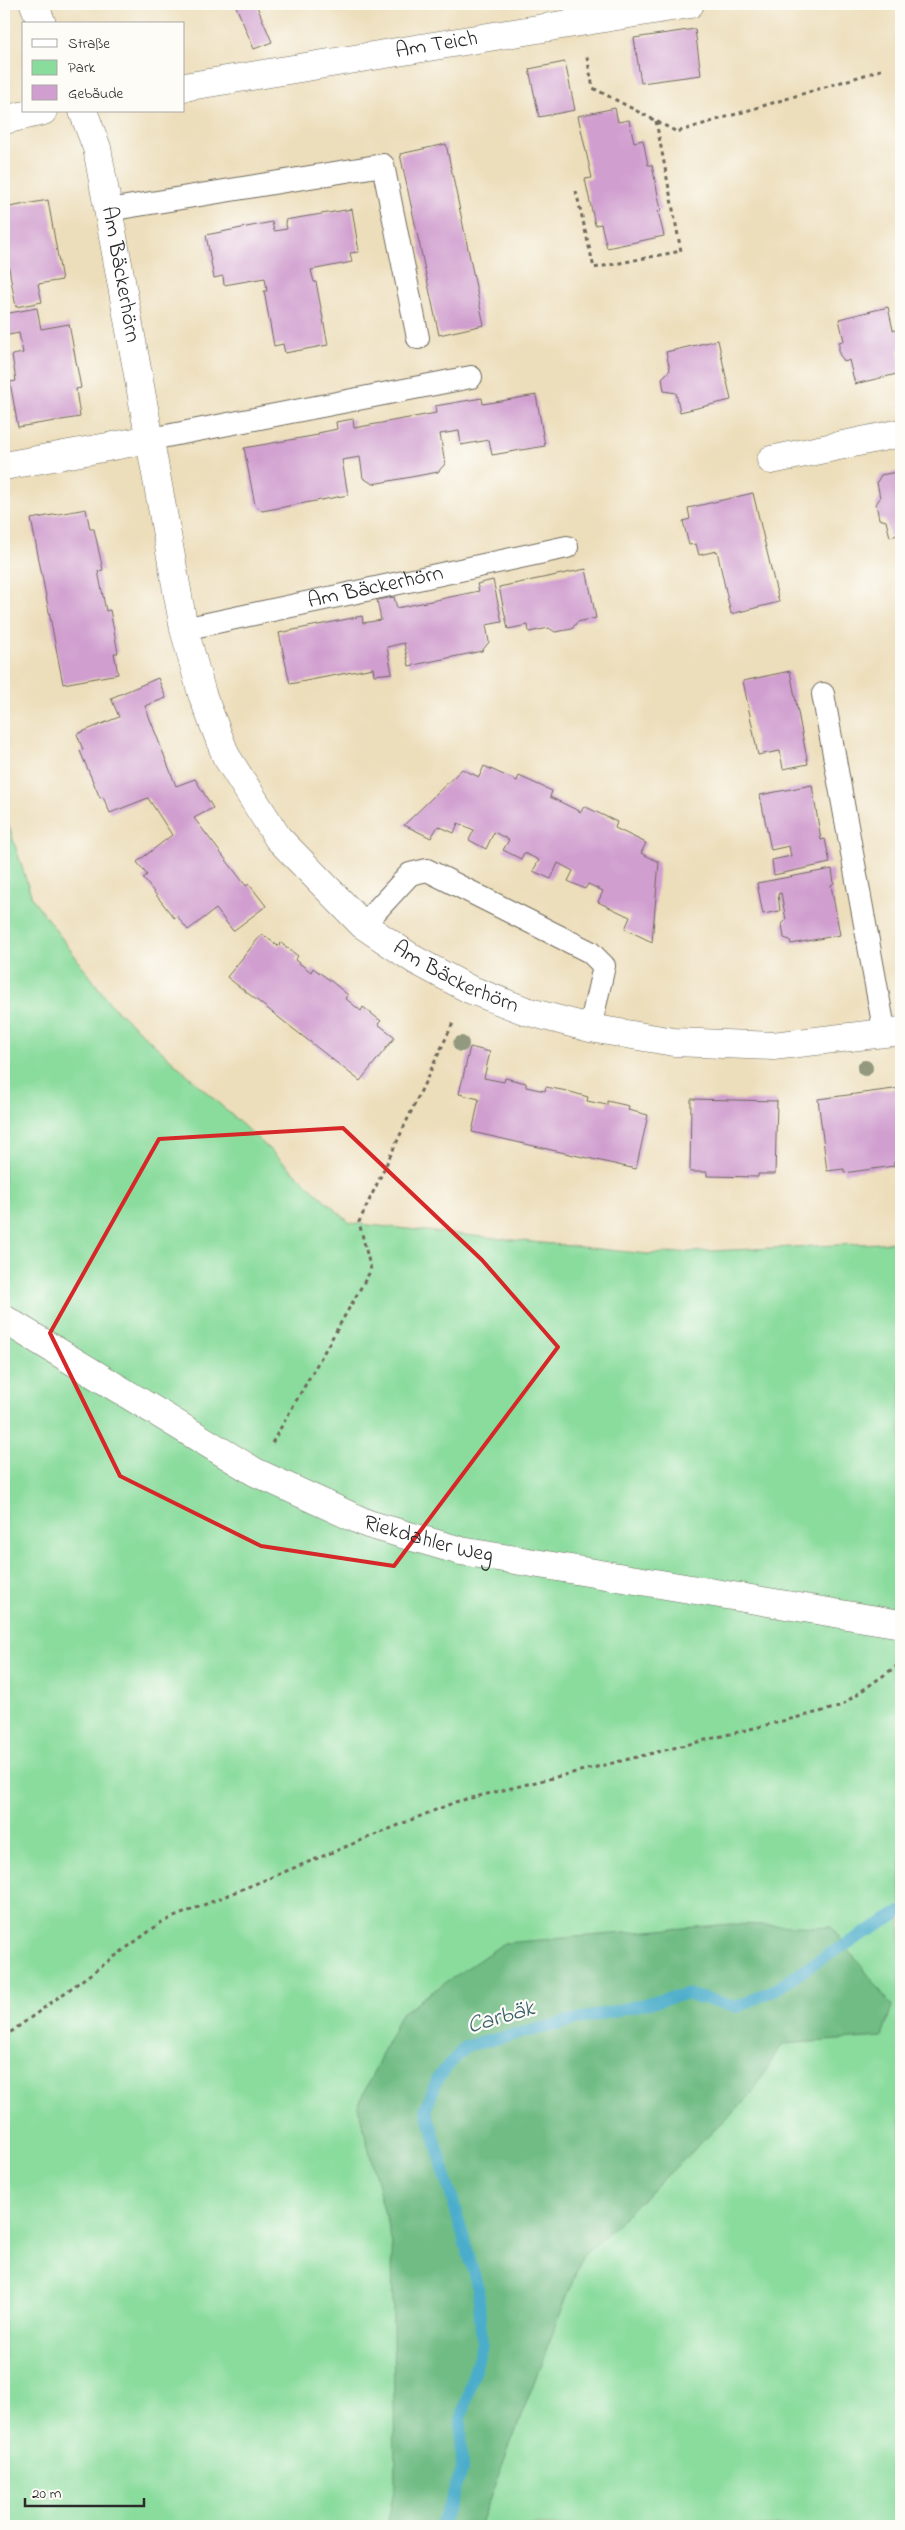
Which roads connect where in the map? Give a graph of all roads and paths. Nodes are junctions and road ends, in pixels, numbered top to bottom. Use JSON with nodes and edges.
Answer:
{"nodes":[{"id":1,"x":34,"y":4,"type":"edge"},
{"id":2,"x":690,"y":4,"type":"edge"},
{"id":3,"x":41,"y":22,"type":"edge"},
{"id":4,"x":581,"y":22,"type":"junction"},
{"id":5,"x":881,"y":70,"type":"dead end"},
{"id":6,"x":185,"y":87,"type":"edge"},
{"id":7,"x":39,"y":112,"type":"edge"},
{"id":8,"x":83,"y":112,"type":"edge"},
{"id":9,"x":4,"y":120,"type":"edge"},
{"id":10,"x":656,"y":120,"type":"junction"},
{"id":11,"x":576,"y":191,"type":"dead end"},
{"id":12,"x":108,"y":210,"type":"junction"},
{"id":13,"x":418,"y":338,"type":"dead end"},
{"id":14,"x":471,"y":377,"type":"dead end"},
{"id":15,"x":901,"y":433,"type":"edge"},
{"id":16,"x":151,"y":438,"type":"junction"},
{"id":17,"x":771,"y":460,"type":"dead end"},
{"id":18,"x":4,"y":466,"type":"edge"},
{"id":19,"x":567,"y":547,"type":"dead end"},
{"id":20,"x":184,"y":629,"type":"junction"},
{"id":21,"x":823,"y":694,"type":"dead end"},
{"id":22,"x":363,"y":925,"type":"junction"},
{"id":23,"x":469,"y":989,"type":"junction"},
{"id":24,"x":590,"y":1028,"type":"junction"},
{"id":25,"x":893,"y":1032,"type":"edge"},
{"id":26,"x":4,"y":1319,"type":"edge"},
{"id":27,"x":255,"y":1472,"type":"junction"},
{"id":28,"x":901,"y":1624,"type":"edge"},
{"id":29,"x":901,"y":1663,"type":"edge"},
{"id":30,"x":4,"y":2037,"type":"edge"}],
"edges":[{"from":1,"to":3,"type":"street"},
{"from":2,"to":4,"type":"street","name":"Am Teich"},
{"from":4,"to":6,"type":"street","name":"Am Teich"},
{"from":4,"to":10,"type":"path"},
{"from":5,"to":10,"type":"path"},
{"from":7,"to":9,"type":"street"},
{"from":8,"to":12,"type":"street","name":"Am Bäckerhörn"},
{"from":10,"to":11,"type":"path"},
{"from":12,"to":13,"type":"lane"},
{"from":12,"to":16,"type":"street","name":"Am Bäckerhörn"},
{"from":14,"to":16,"type":"lane"},
{"from":15,"to":17,"type":"street"},
{"from":16,"to":18,"type":"street"},
{"from":16,"to":20,"type":"street","name":"Am Bäckerhörn"},
{"from":19,"to":20,"type":"lane","name":"Am Bäckerhörn"},
{"from":20,"to":22,"type":"street","name":"Am Bäckerhörn"},
{"from":21,"to":25,"type":"lane"},
{"from":22,"to":23,"type":"street","name":"Am Bäckerhörn"},
{"from":22,"to":24,"type":"lane"},
{"from":23,"to":24,"type":"street","name":"Am Bäckerhörn"},
{"from":23,"to":27,"type":"path"},
{"from":24,"to":25,"type":"street","name":"Am Bäckerhörn"},
{"from":26,"to":27,"type":"street","name":"Riekdahler Weg"},
{"from":27,"to":28,"type":"street","name":"Riekdahler Weg"},
{"from":29,"to":30,"type":"path"}]}
